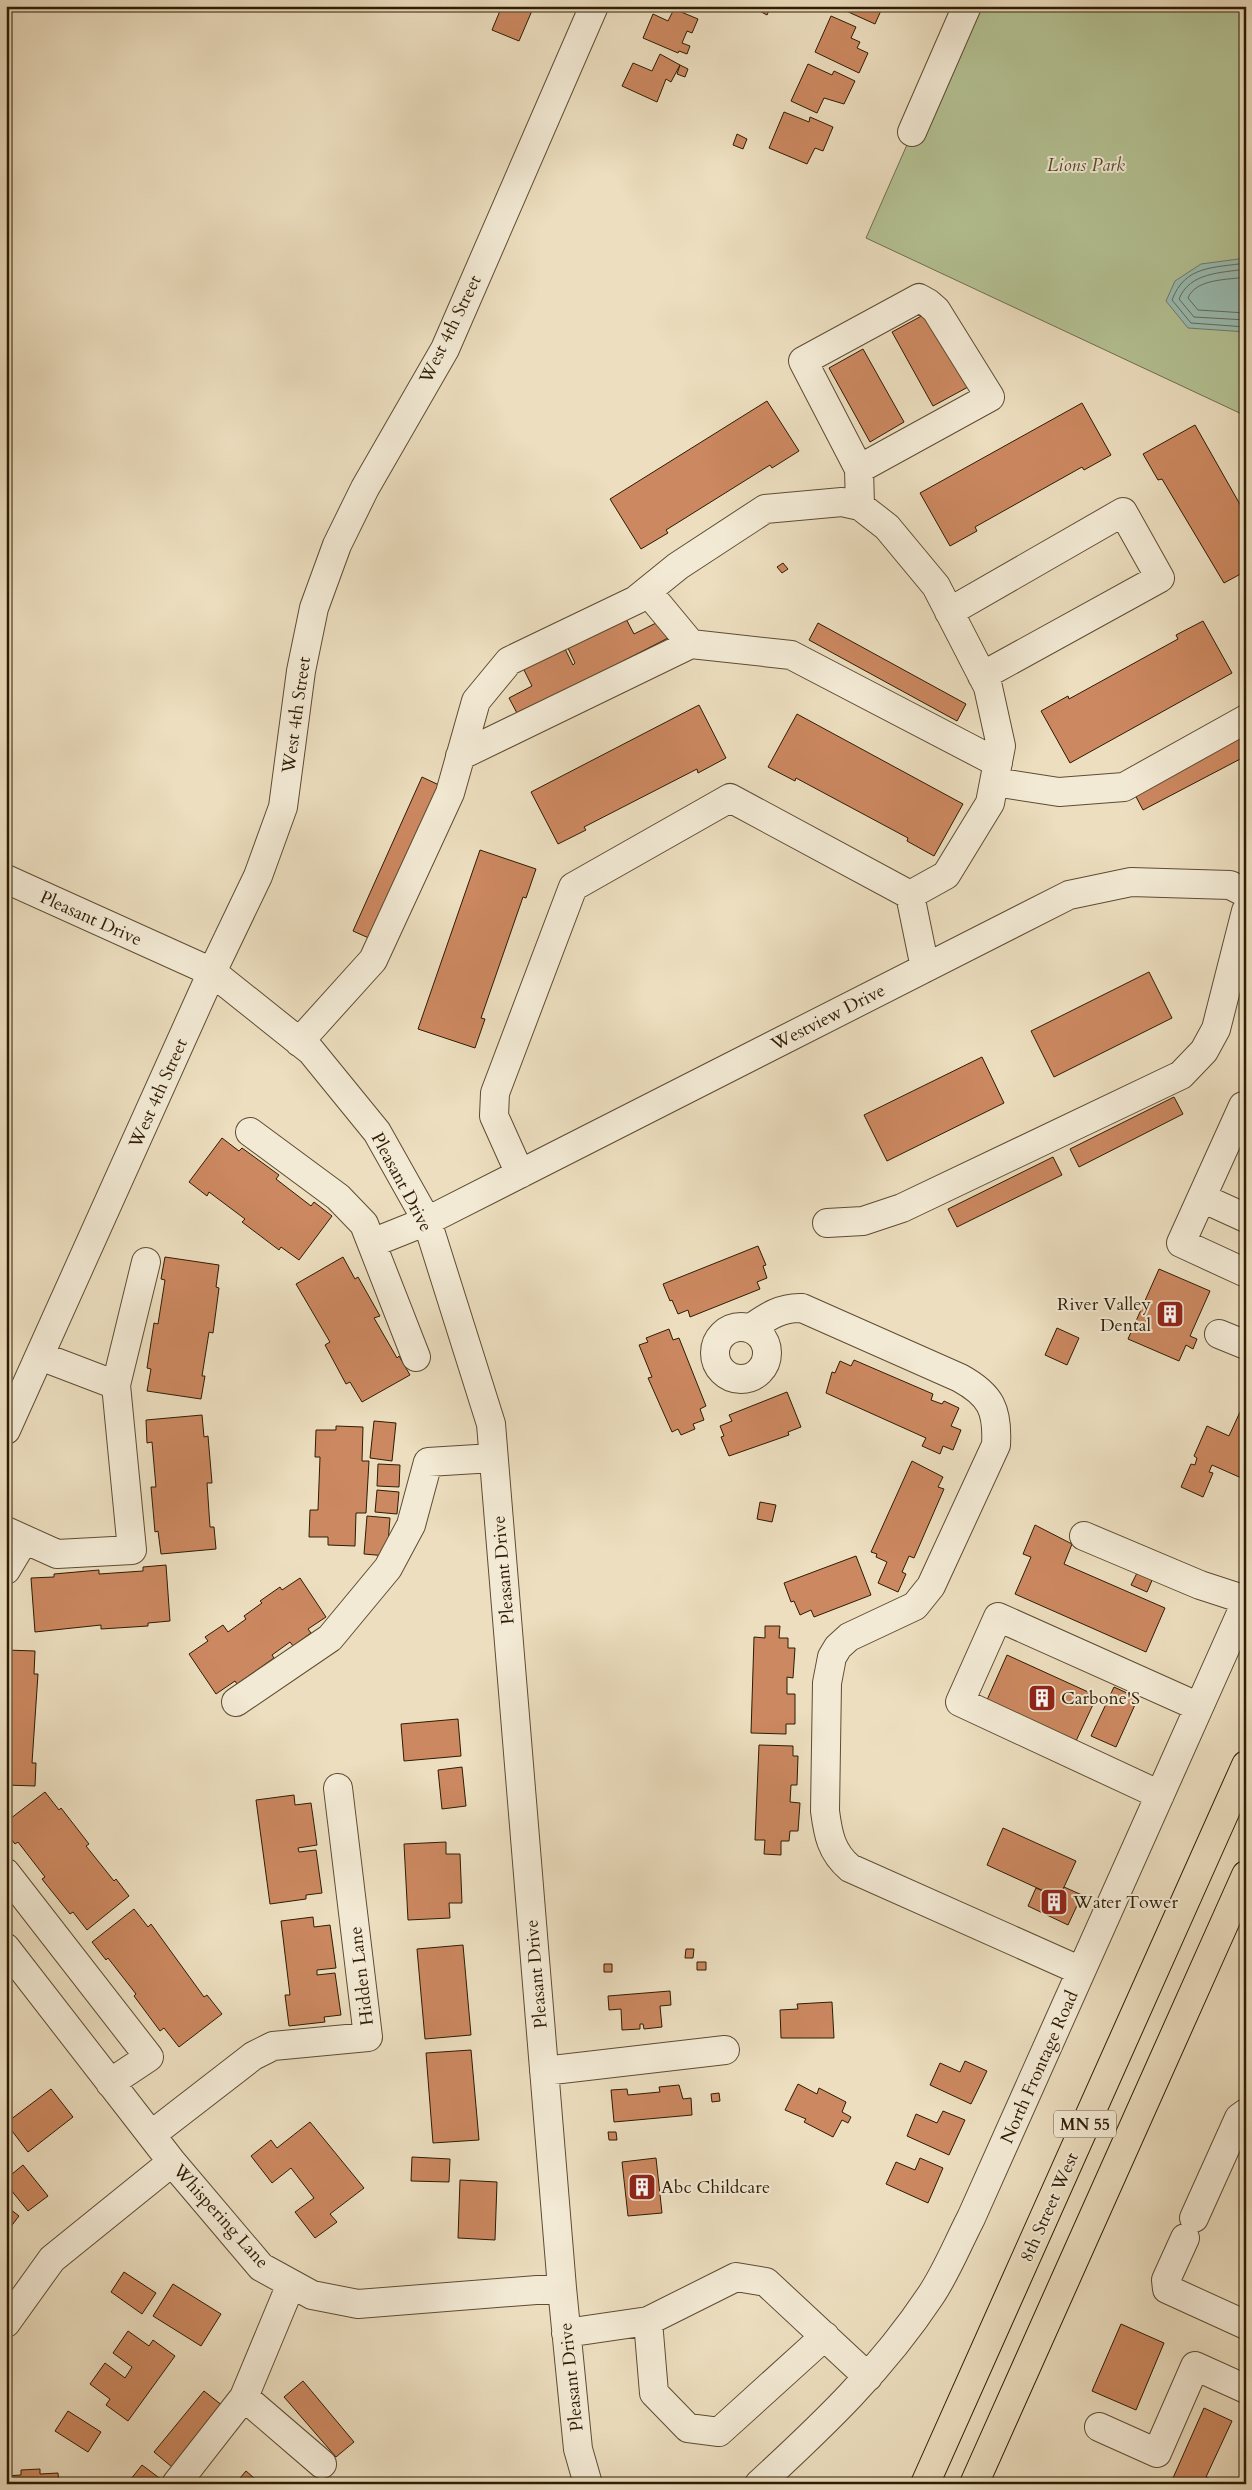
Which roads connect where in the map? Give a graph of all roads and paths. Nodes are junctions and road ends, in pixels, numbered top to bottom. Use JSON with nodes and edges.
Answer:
{"nodes":[{"id":1,"x":594,"y":6,"type":"edge"},
{"id":2,"x":967,"y":6,"type":"edge"},
{"id":3,"x":912,"y":132,"type":"dead end"},
{"id":4,"x":860,"y":469,"type":"junction"},
{"id":5,"x":860,"y":506,"type":"junction"},
{"id":6,"x":647,"y":591,"type":"junction"},
{"id":7,"x":949,"y":612,"type":"junction"},
{"id":8,"x":692,"y":644,"type":"junction"},
{"id":9,"x":982,"y":676,"type":"junction"},
{"id":10,"x":1246,"y":719,"type":"edge"},
{"id":11,"x":460,"y":756,"type":"junction"},
{"id":12,"x":996,"y":773,"type":"junction"},
{"id":13,"x":6,"y":879,"type":"edge"},
{"id":14,"x":1246,"y":893,"type":"edge"},
{"id":15,"x":910,"y":896,"type":"junction"},
{"id":16,"x":1246,"y":910,"type":"edge"},
{"id":17,"x":925,"y":968,"type":"junction"},
{"id":18,"x":212,"y":972,"type":"junction"},
{"id":19,"x":299,"y":1042,"type":"junction"},
{"id":20,"x":1244,"y":1106,"type":"dead end"},
{"id":21,"x":250,"y":1132,"type":"dead end"},
{"id":22,"x":520,"y":1174,"type":"junction"},
{"id":23,"x":1202,"y":1198,"type":"junction"},
{"id":24,"x":1246,"y":1218,"type":"edge"},
{"id":25,"x":427,"y":1221,"type":"junction"},
{"id":26,"x":827,"y":1223,"type":"dead end"},
{"id":27,"x":372,"y":1243,"type":"junction"},
{"id":28,"x":146,"y":1262,"type":"dead end"},
{"id":29,"x":1246,"y":1274,"type":"edge"},
{"id":30,"x":751,"y":1328,"type":"dead end"},
{"id":31,"x":1219,"y":1334,"type":"dead end"},
{"id":32,"x":1246,"y":1345,"type":"edge"},
{"id":33,"x":40,"y":1356,"type":"junction"},
{"id":34,"x":416,"y":1357,"type":"dead end"},
{"id":35,"x":116,"y":1385,"type":"junction"},
{"id":36,"x":6,"y":1430,"type":"edge"},
{"id":37,"x":493,"y":1458,"type":"junction"},
{"id":38,"x":15,"y":1535,"type":"edge"},
{"id":39,"x":1084,"y":1536,"type":"dead end"},
{"id":40,"x":6,"y":1570,"type":"edge"},
{"id":41,"x":1246,"y":1601,"type":"edge"},
{"id":42,"x":236,"y":1702,"type":"dead end"},
{"id":43,"x":1199,"y":1707,"type":"junction"},
{"id":44,"x":1246,"y":1765,"type":"edge"},
{"id":45,"x":338,"y":1788,"type":"dead end"},
{"id":46,"x":1160,"y":1795,"type":"junction"},
{"id":47,"x":6,"y":1873,"type":"edge"},
{"id":48,"x":1246,"y":1876,"type":"edge"},
{"id":49,"x":6,"y":1948,"type":"edge"},
{"id":50,"x":1081,"y":1971,"type":"junction"},
{"id":51,"x":725,"y":2050,"type":"dead end"},
{"id":52,"x":544,"y":2072,"type":"junction"},
{"id":53,"x":110,"y":2083,"type":"junction"},
{"id":54,"x":1246,"y":2112,"type":"edge"},
{"id":55,"x":151,"y":2135,"type":"junction"},
{"id":56,"x":172,"y":2162,"type":"junction"},
{"id":57,"x":291,"y":2284,"type":"junction"},
{"id":58,"x":562,"y":2288,"type":"junction"},
{"id":59,"x":648,"y":2321,"type":"junction"},
{"id":60,"x":6,"y":2323,"type":"edge"},
{"id":61,"x":1246,"y":2325,"type":"edge"},
{"id":62,"x":566,"y":2333,"type":"junction"},
{"id":63,"x":825,"y":2336,"type":"junction"},
{"id":64,"x":868,"y":2377,"type":"junction"},
{"id":65,"x":1246,"y":2389,"type":"edge"},
{"id":66,"x":244,"y":2397,"type":"junction"},
{"id":67,"x":1099,"y":2427,"type":"dead end"},
{"id":68,"x":322,"y":2464,"type":"dead end"},
{"id":69,"x":176,"y":2484,"type":"edge"},
{"id":70,"x":588,"y":2484,"type":"edge"},
{"id":71,"x":759,"y":2484,"type":"edge"},
{"id":72,"x":925,"y":2484,"type":"edge"},
{"id":73,"x":974,"y":2484,"type":"edge"}],
"edges":[{"from":1,"to":18,"type":"street","name":"West 4th Street"},
{"from":2,"to":3,"type":"street"},
{"from":4,"to":4,"type":"street"},
{"from":4,"to":5,"type":"street"},
{"from":5,"to":6,"type":"street"},
{"from":5,"to":7,"type":"street"},
{"from":6,"to":8,"type":"street"},
{"from":6,"to":11,"type":"street"},
{"from":7,"to":9,"type":"street"},
{"from":7,"to":9,"type":"street"},
{"from":8,"to":11,"type":"street"},
{"from":8,"to":12,"type":"street"},
{"from":9,"to":12,"type":"street"},
{"from":10,"to":12,"type":"street"},
{"from":11,"to":19,"type":"street"},
{"from":12,"to":15,"type":"street"},
{"from":13,"to":18,"type":"street","name":"Pleasant Drive"},
{"from":14,"to":17,"type":"street","name":"Westview Drive"},
{"from":15,"to":17,"type":"street"},
{"from":15,"to":22,"type":"street"},
{"from":16,"to":26,"type":"street"},
{"from":17,"to":22,"type":"street","name":"Westview Drive"},
{"from":18,"to":19,"type":"street","name":"Pleasant Drive"},
{"from":18,"to":33,"type":"street","name":"West 4th Street"},
{"from":19,"to":25,"type":"street","name":"Pleasant Drive"},
{"from":20,"to":23,"type":"street"},
{"from":21,"to":27,"type":"street"},
{"from":22,"to":25,"type":"street","name":"Westview Drive"},
{"from":23,"to":24,"type":"street"},
{"from":23,"to":29,"type":"street"},
{"from":25,"to":27,"type":"street","name":"Westview Drive"},
{"from":25,"to":37,"type":"street","name":"Pleasant Drive"},
{"from":27,"to":34,"type":"street"},
{"from":28,"to":35,"type":"street"},
{"from":30,"to":50,"type":"street"},
{"from":31,"to":32,"type":"street"},
{"from":33,"to":35,"type":"street"},
{"from":33,"to":36,"type":"street","name":"West 4th Street"},
{"from":35,"to":38,"type":"street"},
{"from":37,"to":42,"type":"street"},
{"from":37,"to":52,"type":"street","name":"Pleasant Drive"},
{"from":38,"to":40,"type":"street"},
{"from":39,"to":41,"type":"street"},
{"from":41,"to":43,"type":"street","name":"North Frontage Road"},
{"from":43,"to":46,"type":"street","name":"North Frontage Road"},
{"from":43,"to":46,"type":"street"},
{"from":44,"to":72,"type":"highway","name":"8th Street West","number":"MN 55"},
{"from":45,"to":55,"type":"street","name":"Hidden Lane"},
{"from":46,"to":50,"type":"street","name":"North Frontage Road"},
{"from":47,"to":53,"type":"street"},
{"from":48,"to":73,"type":"highway","number":"MN 55"},
{"from":49,"to":53,"type":"street","name":"Whispering Lane"},
{"from":50,"to":64,"type":"street","name":"North Frontage Road"},
{"from":51,"to":52,"type":"street"},
{"from":52,"to":58,"type":"street","name":"Pleasant Drive"},
{"from":53,"to":55,"type":"street","name":"Whispering Lane"},
{"from":54,"to":61,"type":"street"},
{"from":55,"to":56,"type":"street","name":"Whispering Lane"},
{"from":56,"to":57,"type":"street","name":"Whispering Lane"},
{"from":56,"to":60,"type":"street"},
{"from":57,"to":58,"type":"street","name":"Whispering Lane"},
{"from":57,"to":66,"type":"street"},
{"from":58,"to":62,"type":"street","name":"Pleasant Drive"},
{"from":59,"to":62,"type":"street"},
{"from":59,"to":63,"type":"street"},
{"from":59,"to":63,"type":"street"},
{"from":62,"to":70,"type":"street","name":"Pleasant Drive"},
{"from":63,"to":64,"type":"street"},
{"from":64,"to":71,"type":"street","name":"North Frontage Road"},
{"from":65,"to":67,"type":"street"},
{"from":66,"to":68,"type":"street"},
{"from":66,"to":69,"type":"street"}]}
